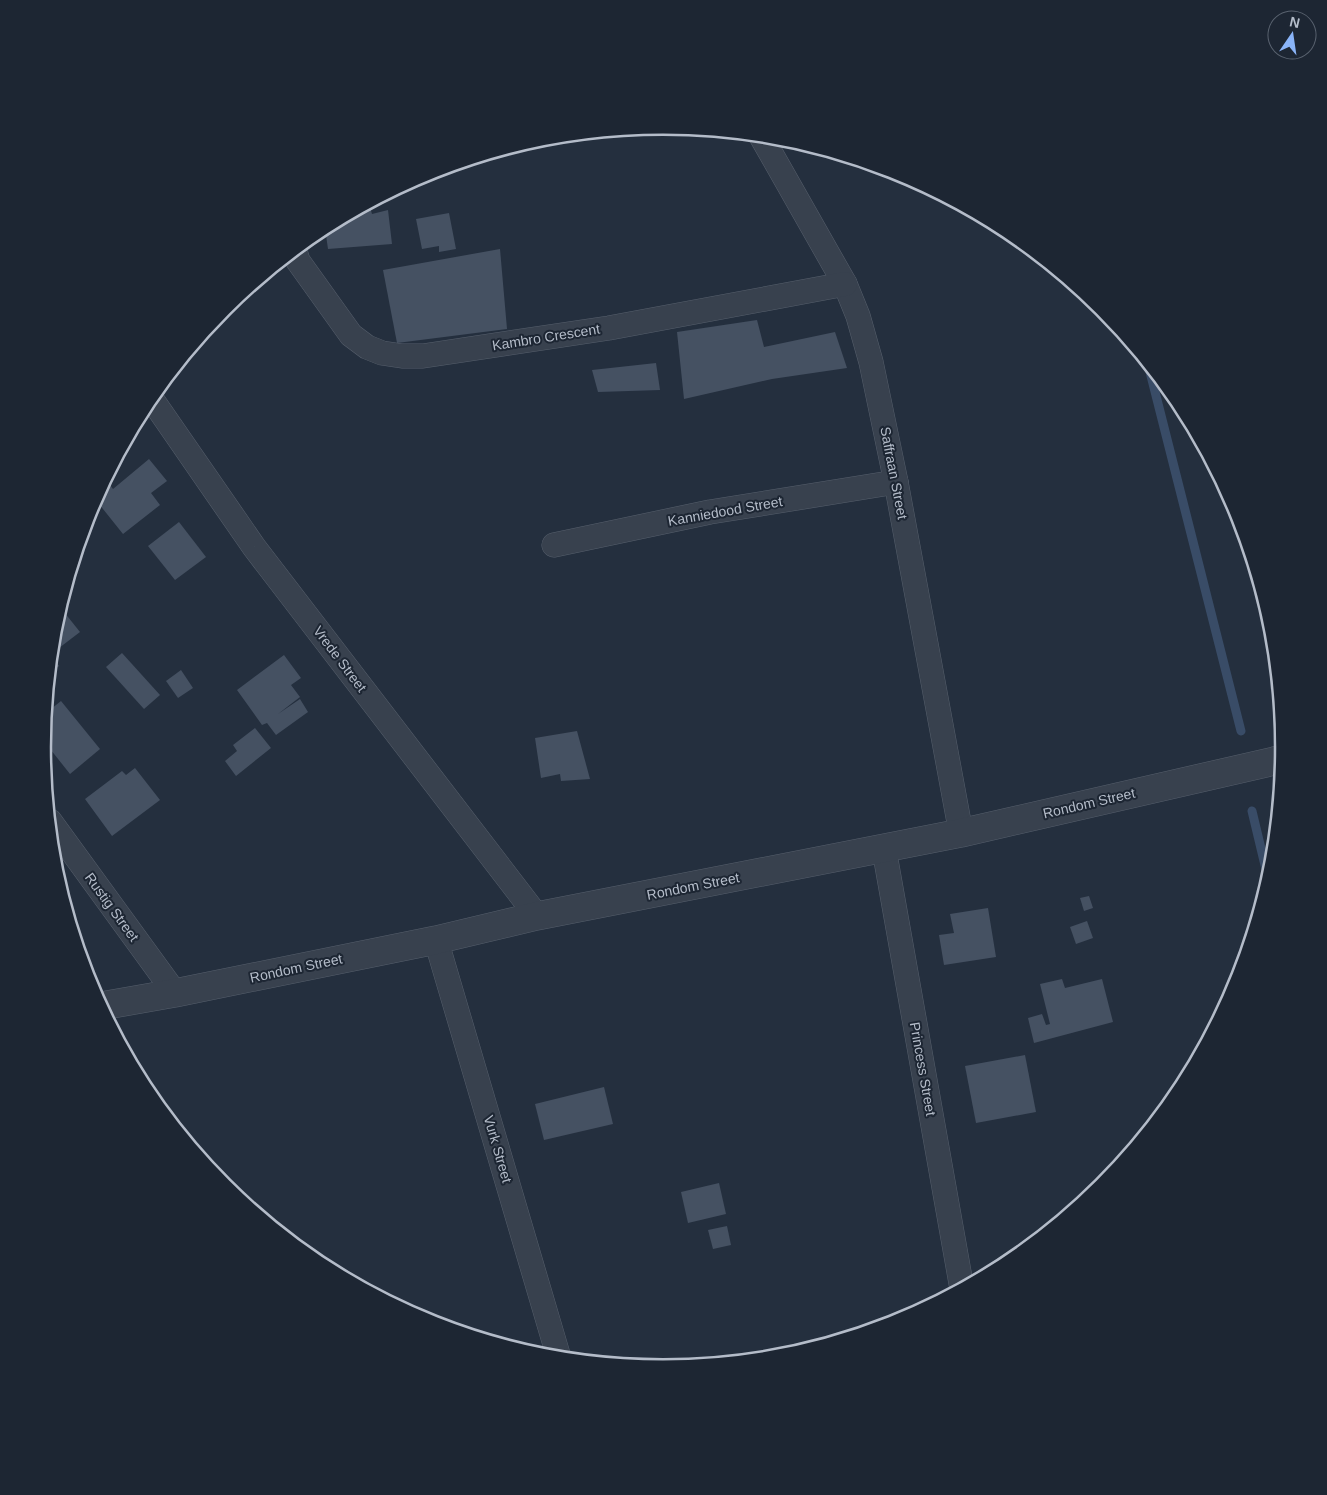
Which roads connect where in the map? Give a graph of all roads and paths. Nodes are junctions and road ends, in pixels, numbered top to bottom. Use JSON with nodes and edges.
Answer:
{"nodes":[{"id":1,"x":766,"y":144,"type":"edge"},
{"id":2,"x":297,"y":258,"type":"edge"},
{"id":3,"x":845,"y":284,"type":"junction"},
{"id":4,"x":156,"y":405,"type":"edge"},
{"id":5,"x":896,"y":482,"type":"junction"},
{"id":6,"x":554,"y":545,"type":"dead end"},
{"id":7,"x":1275,"y":761,"type":"edge"},
{"id":8,"x":57,"y":830,"type":"edge"},
{"id":9,"x":961,"y":833,"type":"junction"},
{"id":10,"x":884,"y":849,"type":"junction"},
{"id":11,"x":537,"y":916,"type":"junction"},
{"id":12,"x":436,"y":940,"type":"junction"},
{"id":13,"x":175,"y":993,"type":"junction"},
{"id":14,"x":108,"y":1005,"type":"edge"},
{"id":15,"x":961,"y":1283,"type":"edge"},
{"id":16,"x":558,"y":1350,"type":"edge"}],
"edges":[{"from":1,"to":3,"type":"street","name":"Saffraan Street"},
{"from":2,"to":3,"type":"street","name":"Kambro Crescent"},
{"from":3,"to":5,"type":"street","name":"Saffraan Street"},
{"from":4,"to":11,"type":"street","name":"Vrede Street"},
{"from":5,"to":6,"type":"street","name":"Kanniedood Street"},
{"from":5,"to":9,"type":"street","name":"Saffraan Street"},
{"from":7,"to":9,"type":"street","name":"Rondom Street"},
{"from":8,"to":13,"type":"street","name":"Rustig Street"},
{"from":9,"to":10,"type":"street","name":"Rondom Street"},
{"from":10,"to":11,"type":"street","name":"Rondom Street"},
{"from":10,"to":15,"type":"street","name":"Princess Street"},
{"from":11,"to":12,"type":"street","name":"Rondom Street"},
{"from":12,"to":13,"type":"street","name":"Rondom Street"},
{"from":12,"to":16,"type":"street","name":"Vurk Street"},
{"from":13,"to":14,"type":"street","name":"Rondom Street"}]}
